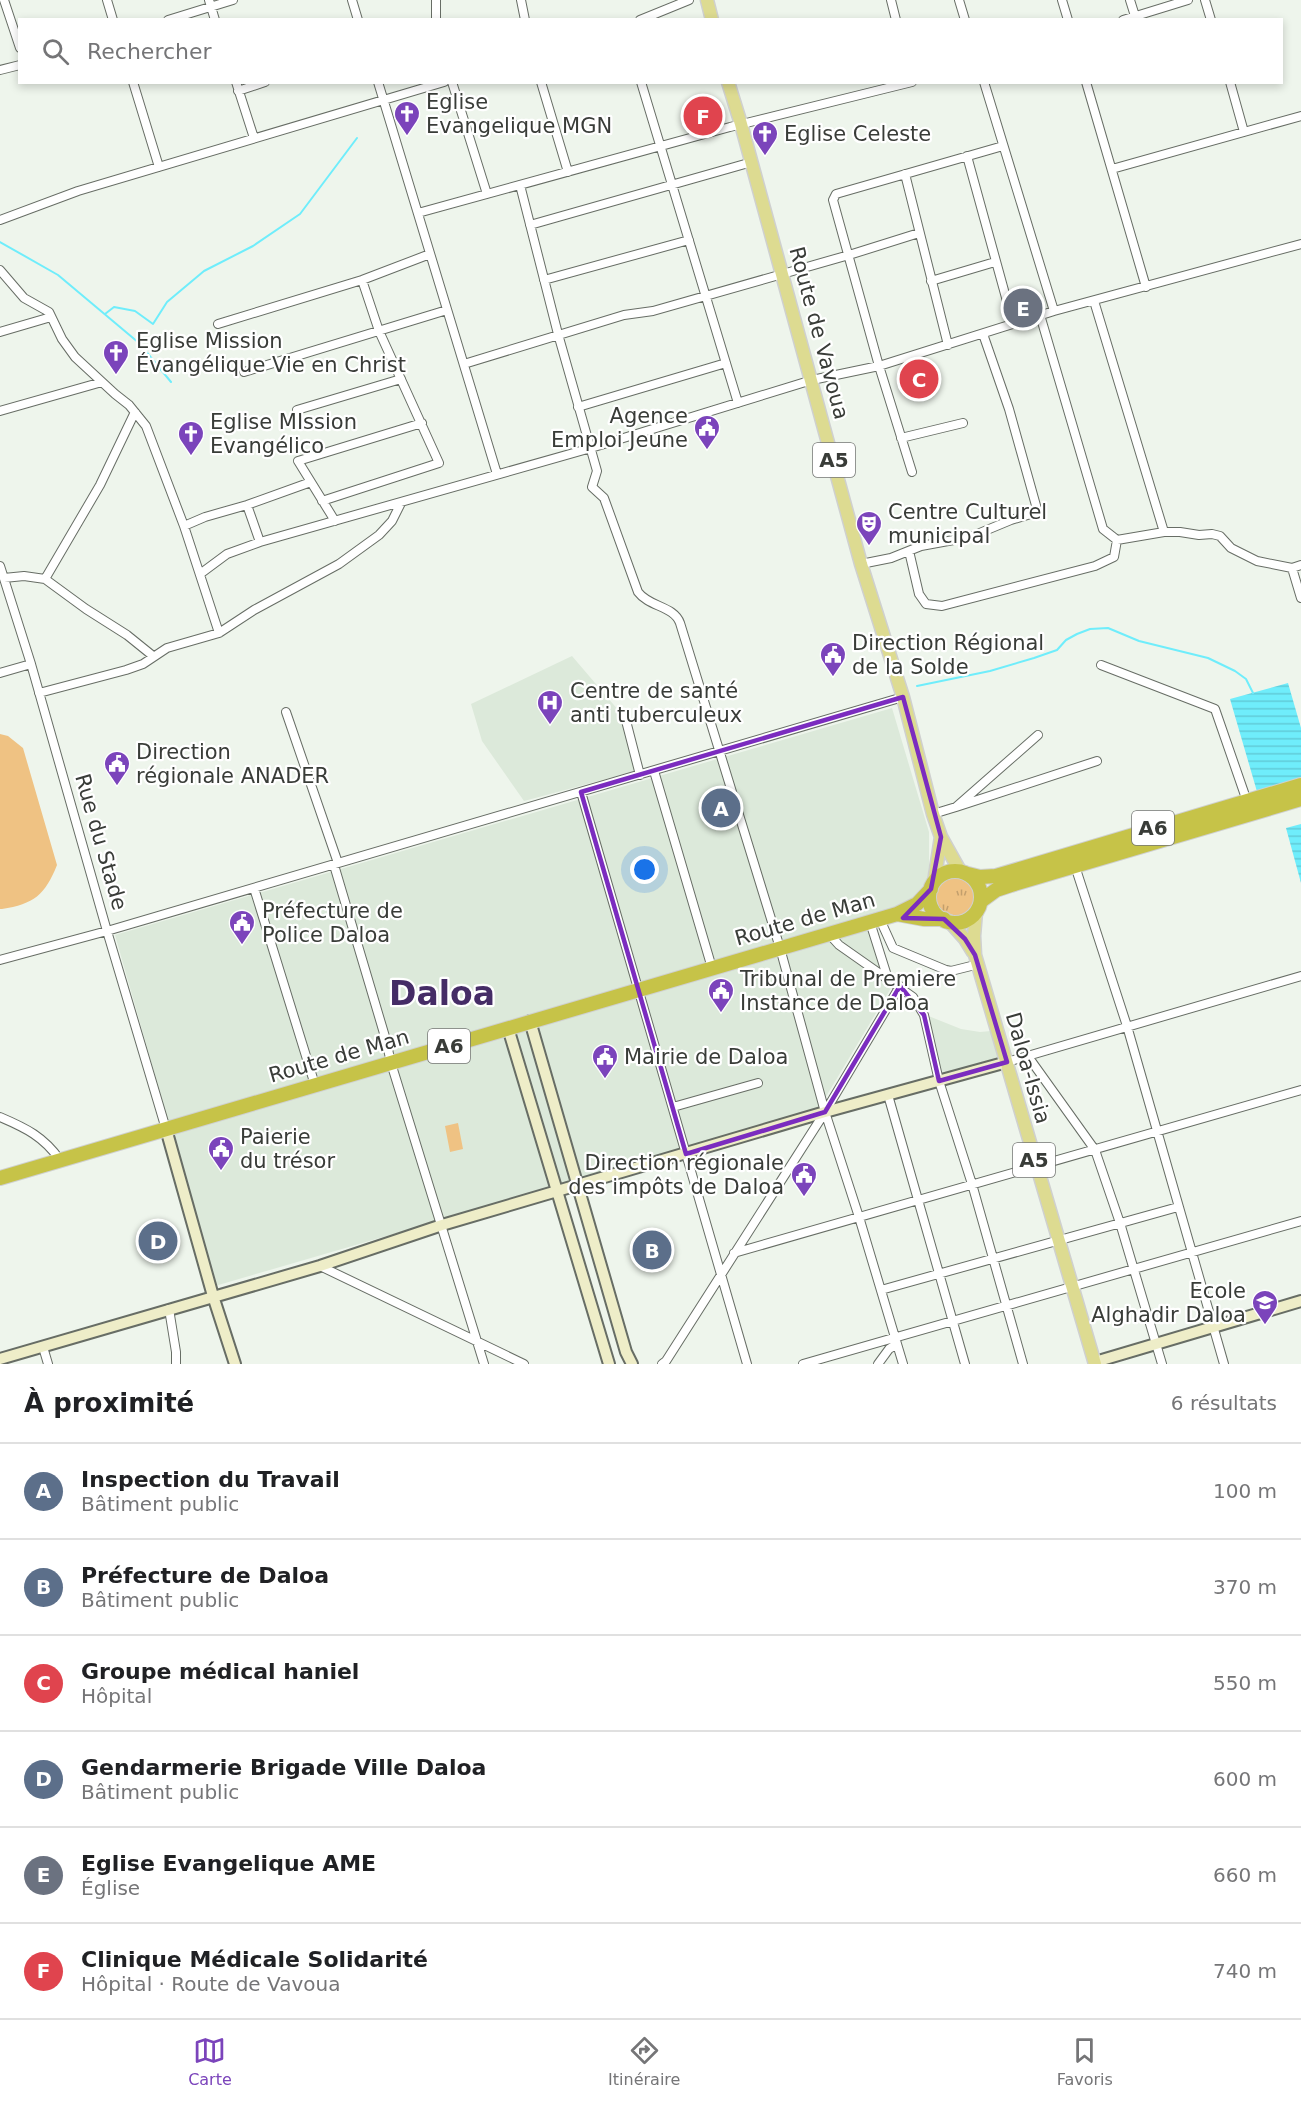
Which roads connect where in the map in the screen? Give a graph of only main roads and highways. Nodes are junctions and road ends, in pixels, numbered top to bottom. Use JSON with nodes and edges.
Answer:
{"nodes":[{"id":1,"x":707,"y":0,"type":"edge"},
{"id":2,"x":712,"y":18,"type":"edge"},
{"id":3,"x":729,"y":84,"type":"edge"},
{"id":4,"x":1301,"y":785,"type":"edge"},
{"id":5,"x":1301,"y":799,"type":"edge"},
{"id":6,"x":1249,"y":807,"type":"junction"},
{"id":7,"x":941,"y":837,"type":"junction"},
{"id":8,"x":964,"y":873,"type":"junction"},
{"id":9,"x":932,"y":886,"type":"junction"},
{"id":10,"x":978,"y":907,"type":"junction"},
{"id":11,"x":897,"y":914,"type":"junction"},
{"id":12,"x":946,"y":920,"type":"junction"},
{"id":13,"x":973,"y":961,"type":"junction"},
{"id":14,"x":0,"y":1178,"type":"edge"},
{"id":15,"x":1092,"y":1363,"type":"edge"}],
"edges":[{"from":1,"to":2,"type":"main road"},
{"from":3,"to":7,"type":"main road","name":"Route de Vavoua","number":"A5"},
{"from":4,"to":6,"type":"highway","number":"A6"},
{"from":5,"to":6,"type":"highway","number":"A6"},
{"from":6,"to":8,"type":"highway","number":"A6"},
{"from":6,"to":10,"type":"highway","number":"A6"},
{"from":7,"to":8,"type":"main road","number":"A5"},
{"from":7,"to":9,"type":"main road","number":"A5"},
{"from":8,"to":9,"type":"highway"},
{"from":8,"to":10,"type":"highway"},
{"from":9,"to":11,"type":"highway","number":"A6"},
{"from":9,"to":12,"type":"highway"},
{"from":10,"to":12,"type":"highway"},
{"from":10,"to":13,"type":"main road","number":"A5"},
{"from":11,"to":12,"type":"highway","number":"A6"},
{"from":11,"to":14,"type":"highway","name":"Route de Man","number":"A6"},
{"from":12,"to":13,"type":"main road","number":"A5"},
{"from":13,"to":15,"type":"main road","name":"Daloa-Issia","number":"A5"}]}
